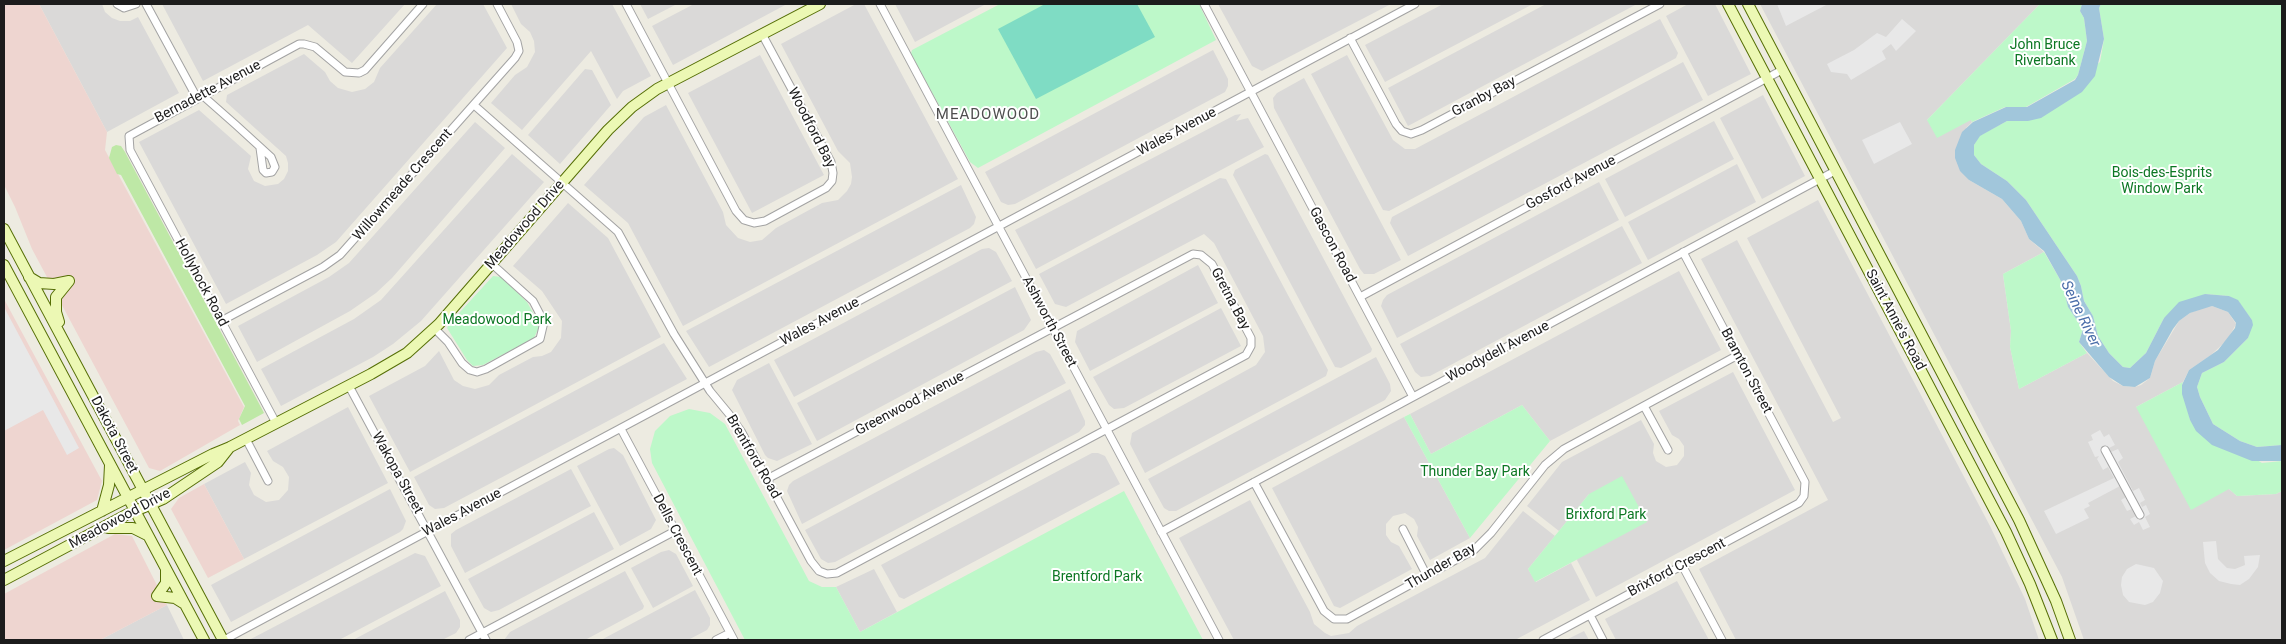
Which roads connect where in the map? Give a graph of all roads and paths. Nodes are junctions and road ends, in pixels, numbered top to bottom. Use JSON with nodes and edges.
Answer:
{"nodes":[{"id":1,"x":117,"y":4,"type":"edge"},
{"id":2,"x":136,"y":4,"type":"edge"},
{"id":3,"x":146,"y":4,"type":"edge"},
{"id":4,"x":423,"y":4,"type":"edge"},
{"id":5,"x":497,"y":4,"type":"edge"},
{"id":6,"x":626,"y":4,"type":"edge"},
{"id":7,"x":820,"y":4,"type":"edge"},
{"id":8,"x":880,"y":4,"type":"edge"},
{"id":9,"x":1204,"y":4,"type":"edge"},
{"id":10,"x":1415,"y":4,"type":"edge"},
{"id":11,"x":1660,"y":4,"type":"edge"},
{"id":12,"x":1728,"y":4,"type":"edge"},
{"id":13,"x":1748,"y":4,"type":"edge"},
{"id":14,"x":762,"y":34,"type":"junction"},
{"id":15,"x":1350,"y":38,"type":"junction"},
{"id":16,"x":1782,"y":70,"type":"junction"},
{"id":17,"x":1767,"y":78,"type":"junction"},
{"id":18,"x":668,"y":84,"type":"junction"},
{"id":19,"x":1252,"y":92,"type":"junction"},
{"id":20,"x":200,"y":96,"type":"junction"},
{"id":21,"x":474,"y":105,"type":"junction"},
{"id":22,"x":128,"y":142,"type":"joint"},
{"id":23,"x":260,"y":148,"type":"dead end"},
{"id":24,"x":1835,"y":171,"type":"junction"},
{"id":25,"x":1821,"y":179,"type":"junction"},
{"id":26,"x":563,"y":182,"type":"junction"},
{"id":27,"x":998,"y":227,"type":"junction"},
{"id":28,"x":4,"y":229,"type":"edge"},
{"id":29,"x":1684,"y":252,"type":"junction"},
{"id":30,"x":4,"y":264,"type":"edge"},
{"id":31,"x":492,"y":264,"type":"junction"},
{"id":32,"x":29,"y":277,"type":"junction"},
{"id":33,"x":1360,"y":297,"type":"junction"},
{"id":34,"x":221,"y":320,"type":"junction"},
{"id":35,"x":435,"y":328,"type":"junction"},
{"id":36,"x":1053,"y":329,"type":"junction"},
{"id":37,"x":64,"y":342,"type":"junction"},
{"id":38,"x":1738,"y":356,"type":"junction"},
{"id":39,"x":705,"y":384,"type":"junction"},
{"id":40,"x":349,"y":386,"type":"junction"},
{"id":41,"x":1413,"y":397,"type":"junction"},
{"id":42,"x":1644,"y":406,"type":"junction"},
{"id":43,"x":276,"y":423,"type":"junction"},
{"id":44,"x":620,"y":429,"type":"junction"},
{"id":45,"x":1106,"y":430,"type":"junction"},
{"id":46,"x":246,"y":439,"type":"junction"},
{"id":47,"x":230,"y":448,"type":"junction"},
{"id":48,"x":1668,"y":450,"type":"dead end"},
{"id":49,"x":2105,"y":450,"type":"dead end"},
{"id":50,"x":110,"y":464,"type":"junction"},
{"id":51,"x":767,"y":479,"type":"junction"},
{"id":52,"x":268,"y":481,"type":"dead end"},
{"id":53,"x":1254,"y":482,"type":"junction"},
{"id":54,"x":143,"y":490,"type":"junction"},
{"id":55,"x":1806,"y":492,"type":"joint"},
{"id":56,"x":127,"y":497,"type":"junction"},
{"id":57,"x":151,"y":504,"type":"junction"},
{"id":58,"x":102,"y":511,"type":"junction"},
{"id":59,"x":135,"y":511,"type":"junction"},
{"id":60,"x":2140,"y":515,"type":"dead end"},
{"id":61,"x":101,"y":529,"type":"junction"},
{"id":62,"x":1403,"y":529,"type":"dead end"},
{"id":63,"x":428,"y":531,"type":"junction"},
{"id":64,"x":675,"y":531,"type":"junction"},
{"id":65,"x":1161,"y":532,"type":"junction"},
{"id":66,"x":148,"y":535,"type":"junction"},
{"id":67,"x":4,"y":561,"type":"edge"},
{"id":68,"x":1682,"y":566,"type":"junction"},
{"id":69,"x":166,"y":569,"type":"junction"},
{"id":70,"x":1427,"y":576,"type":"junction"},
{"id":71,"x":4,"y":580,"type":"edge"},
{"id":72,"x":184,"y":604,"type":"junction"},
{"id":73,"x":1590,"y":615,"type":"junction"},
{"id":74,"x":730,"y":633,"type":"junction"},
{"id":75,"x":484,"y":637,"type":"edge"},
{"id":76,"x":204,"y":640,"type":"edge"},
{"id":77,"x":224,"y":640,"type":"edge"},
{"id":78,"x":469,"y":640,"type":"edge"},
{"id":79,"x":716,"y":640,"type":"edge"},
{"id":80,"x":734,"y":640,"type":"edge"},
{"id":81,"x":1219,"y":640,"type":"edge"},
{"id":82,"x":1543,"y":640,"type":"edge"},
{"id":83,"x":1603,"y":640,"type":"edge"},
{"id":84,"x":1722,"y":640,"type":"edge"},
{"id":85,"x":2052,"y":640,"type":"edge"},
{"id":86,"x":2070,"y":640,"type":"edge"}],
"edges":[{"from":1,"to":2,"type":"street"},
{"from":3,"to":20,"type":"street"},
{"from":4,"to":20,"type":"street","name":"Bernadette Avenue"},
{"from":5,"to":21,"type":"street","name":"Willowmeade Crescent"},
{"from":6,"to":18,"type":"street"},
{"from":7,"to":14,"type":"main road","name":"Meadowood Drive"},
{"from":8,"to":27,"type":"street","name":"Ashworth Street"},
{"from":9,"to":19,"type":"street","name":"Gascon Road"},
{"from":10,"to":15,"type":"street","name":"Wales Avenue"},
{"from":11,"to":15,"type":"street","name":"Granby Bay"},
{"from":12,"to":17,"type":"main road","name":"Saint Anne's Road"},
{"from":13,"to":16,"type":"main road","name":"Saint Anne's Road"},
{"from":14,"to":18,"type":"main road","name":"Meadowood Drive"},
{"from":14,"to":18,"type":"street","name":"Woodford Bay"},
{"from":15,"to":19,"type":"street","name":"Wales Avenue"},
{"from":16,"to":17,"type":"street","name":"Gosford Avenue"},
{"from":16,"to":24,"type":"main road","name":"Saint Anne's Road"},
{"from":17,"to":25,"type":"main road","name":"Saint Anne's Road"},
{"from":17,"to":33,"type":"street","name":"Gosford Avenue"},
{"from":18,"to":26,"type":"main road","name":"Meadowood Drive"},
{"from":19,"to":27,"type":"street","name":"Wales Avenue"},
{"from":19,"to":33,"type":"street","name":"Gascon Road"},
{"from":20,"to":22,"type":"street","name":"Bernadette Avenue"},
{"from":20,"to":23,"type":"street"},
{"from":21,"to":26,"type":"street","name":"Brentford Road"},
{"from":21,"to":34,"type":"street","name":"Willowmeade Crescent"},
{"from":22,"to":34,"type":"street","name":"Hollyhock Road"},
{"from":24,"to":25,"type":"street","name":"Woodydell Avenue"},
{"from":24,"to":86,"type":"main road","name":"Saint Anne's Road"},
{"from":25,"to":29,"type":"street","name":"Woodydell Avenue"},
{"from":25,"to":85,"type":"main road","name":"Saint Anne's Road"},
{"from":26,"to":31,"type":"main road","name":"Meadowood Drive"},
{"from":26,"to":39,"type":"street","name":"Brentford Road"},
{"from":27,"to":36,"type":"street","name":"Ashworth Street"},
{"from":27,"to":39,"type":"street","name":"Wales Avenue"},
{"from":28,"to":32,"type":"main road","name":"Dakota Street"},
{"from":29,"to":38,"type":"street","name":"Bramton Street"},
{"from":29,"to":41,"type":"street","name":"Woodydell Avenue"},
{"from":30,"to":50,"type":"main road","name":"Dakota Street"},
{"from":31,"to":35,"type":"main road","name":"Meadowood Drive"},
{"from":31,"to":35,"type":"street"},
{"from":32,"to":37,"type":"main road","name":"Dakota Street"},
{"from":32,"to":37,"type":"main road"},
{"from":33,"to":41,"type":"street","name":"Gascon Road"},
{"from":34,"to":43,"type":"street","name":"Hollyhock Road"},
{"from":35,"to":40,"type":"main road","name":"Meadowood Drive"},
{"from":36,"to":45,"type":"street","name":"Ashworth Street"},
{"from":36,"to":45,"type":"street","name":"Gretna Bay"},
{"from":36,"to":51,"type":"street","name":"Greenwood Avenue"},
{"from":37,"to":54,"type":"main road","name":"Dakota Street"},
{"from":38,"to":42,"type":"street","name":"Thunder Bay"},
{"from":38,"to":55,"type":"street","name":"Bramton Street"},
{"from":39,"to":44,"type":"street","name":"Wales Avenue"},
{"from":39,"to":51,"type":"street","name":"Brentford Road"},
{"from":40,"to":43,"type":"main road","name":"Meadowood Drive"},
{"from":40,"to":63,"type":"street","name":"Wakopa Street"},
{"from":41,"to":53,"type":"street","name":"Woodydell Avenue"},
{"from":42,"to":48,"type":"street"},
{"from":42,"to":70,"type":"street","name":"Thunder Bay"},
{"from":43,"to":46,"type":"main road","name":"Meadowood Drive"},
{"from":44,"to":63,"type":"street","name":"Wales Avenue"},
{"from":44,"to":64,"type":"street","name":"Dells Crescent"},
{"from":45,"to":51,"type":"street","name":"Brentford Road"},
{"from":45,"to":65,"type":"street","name":"Ashworth Street"},
{"from":46,"to":47,"type":"main road","name":"Meadowood Drive"},
{"from":46,"to":52,"type":"street"},
{"from":47,"to":54,"type":"main road","name":"Meadowood Drive"},
{"from":47,"to":57,"type":"main road","name":"Meadowood Drive"},
{"from":49,"to":60,"type":"street"},
{"from":50,"to":56,"type":"main road","name":"Dakota Street"},
{"from":50,"to":58,"type":"main road"},
{"from":53,"to":65,"type":"street","name":"Woodydell Avenue"},
{"from":53,"to":70,"type":"street","name":"Thunder Bay"},
{"from":54,"to":56,"type":"main road","name":"Meadowood Drive"},
{"from":54,"to":57,"type":"main road","name":"Dakota Street"},
{"from":55,"to":68,"type":"street","name":"Brixford Crescent"},
{"from":56,"to":58,"type":"main road","name":"Meadowood Drive"},
{"from":56,"to":59,"type":"main road","name":"Dakota Street"},
{"from":57,"to":59,"type":"main road","name":"Meadowood Drive"},
{"from":57,"to":77,"type":"main road","name":"Dakota Street"},
{"from":58,"to":67,"type":"main road","name":"Meadowood Drive"},
{"from":59,"to":61,"type":"main road","name":"Meadowood Drive"},
{"from":59,"to":66,"type":"main road","name":"Dakota Street"},
{"from":61,"to":66,"type":"main road"},
{"from":61,"to":71,"type":"main road","name":"Meadowood Drive"},
{"from":62,"to":70,"type":"street"},
{"from":63,"to":75,"type":"street","name":"Wakopa Street"},
{"from":63,"to":77,"type":"street","name":"Wales Avenue"},
{"from":64,"to":74,"type":"street","name":"Dells Crescent"},
{"from":64,"to":75,"type":"street"},
{"from":65,"to":81,"type":"street","name":"Ashworth Street"},
{"from":66,"to":69,"type":"main road","name":"Dakota Street"},
{"from":68,"to":73,"type":"street","name":"Brixford Crescent"},
{"from":68,"to":84,"type":"street"},
{"from":69,"to":72,"type":"main road","name":"Dakota Street"},
{"from":69,"to":72,"type":"main road"},
{"from":72,"to":76,"type":"main road","name":"Dakota Street"},
{"from":73,"to":82,"type":"street","name":"Brixford Crescent"},
{"from":73,"to":83,"type":"street"},
{"from":74,"to":79,"type":"street"},
{"from":74,"to":80,"type":"street","name":"Dells Crescent"},
{"from":75,"to":78,"type":"street"}]}
